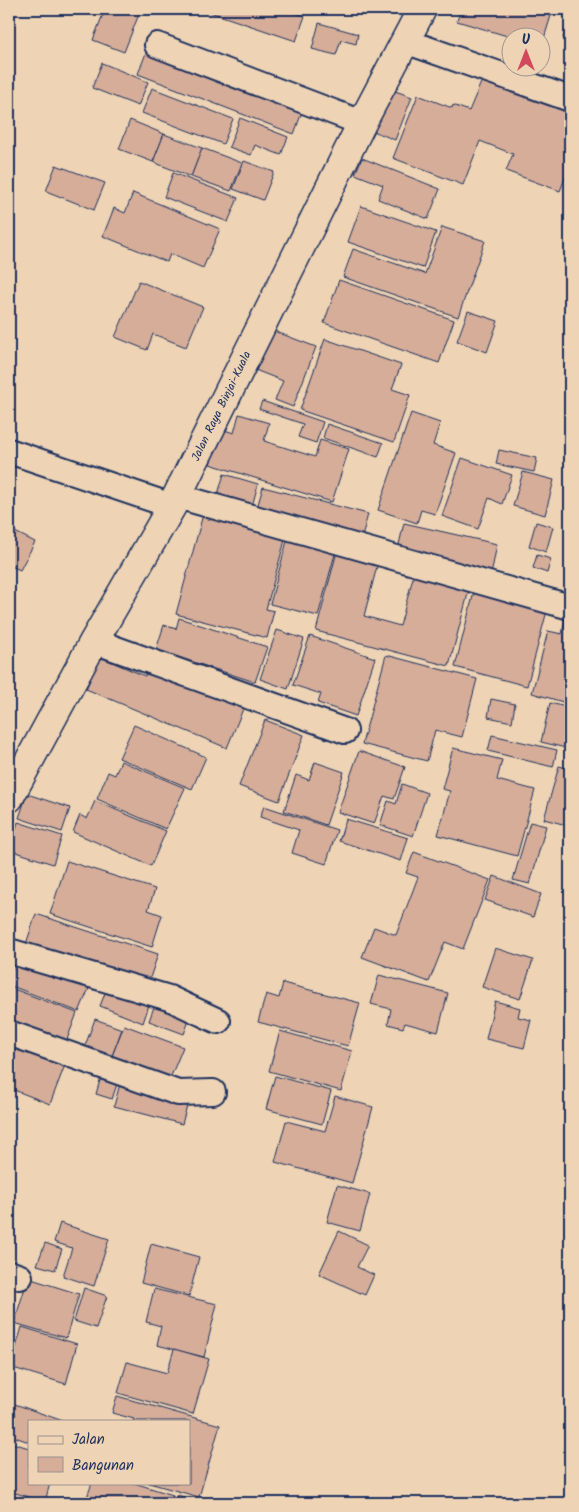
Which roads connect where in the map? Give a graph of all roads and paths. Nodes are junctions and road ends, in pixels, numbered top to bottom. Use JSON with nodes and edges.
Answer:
{"nodes":[{"id":1,"x":422,"y":9,"type":"edge"},
{"id":2,"x":405,"y":41,"type":"junction"},
{"id":3,"x":157,"y":45,"type":"dead end"},
{"id":4,"x":570,"y":99,"type":"edge"},
{"id":5,"x":362,"y":123,"type":"junction"},
{"id":6,"x":9,"y":451,"type":"edge"},
{"id":7,"x":174,"y":501,"type":"junction"},
{"id":8,"x":570,"y":607,"type":"edge"},
{"id":9,"x":94,"y":642,"type":"junction"},
{"id":10,"x":346,"y":731,"type":"dead end"},
{"id":11,"x":9,"y":798,"type":"edge"},
{"id":12,"x":9,"y":951,"type":"edge"},
{"id":13,"x":218,"y":1021,"type":"dead end"},
{"id":14,"x":9,"y":1033,"type":"edge"},
{"id":15,"x":213,"y":1092,"type":"dead end"}],
"edges":[{"from":1,"to":2,"type":"main road","name":"Jalan Raya Binjai-Kuala"},
{"from":2,"to":4,"type":"street"},
{"from":2,"to":5,"type":"main road","name":"Jalan Raya Binjai-Kuala"},
{"from":3,"to":5,"type":"street"},
{"from":5,"to":7,"type":"main road","name":"Jalan Raya Binjai-Kuala"},
{"from":6,"to":7,"type":"street"},
{"from":7,"to":8,"type":"street"},
{"from":7,"to":9,"type":"main road","name":"Jalan Raya Binjai-Kuala"},
{"from":9,"to":10,"type":"street"},
{"from":9,"to":11,"type":"main road","name":"Jalan Raya Binjai-Kuala"},
{"from":12,"to":13,"type":"street"},
{"from":14,"to":15,"type":"street"}]}
